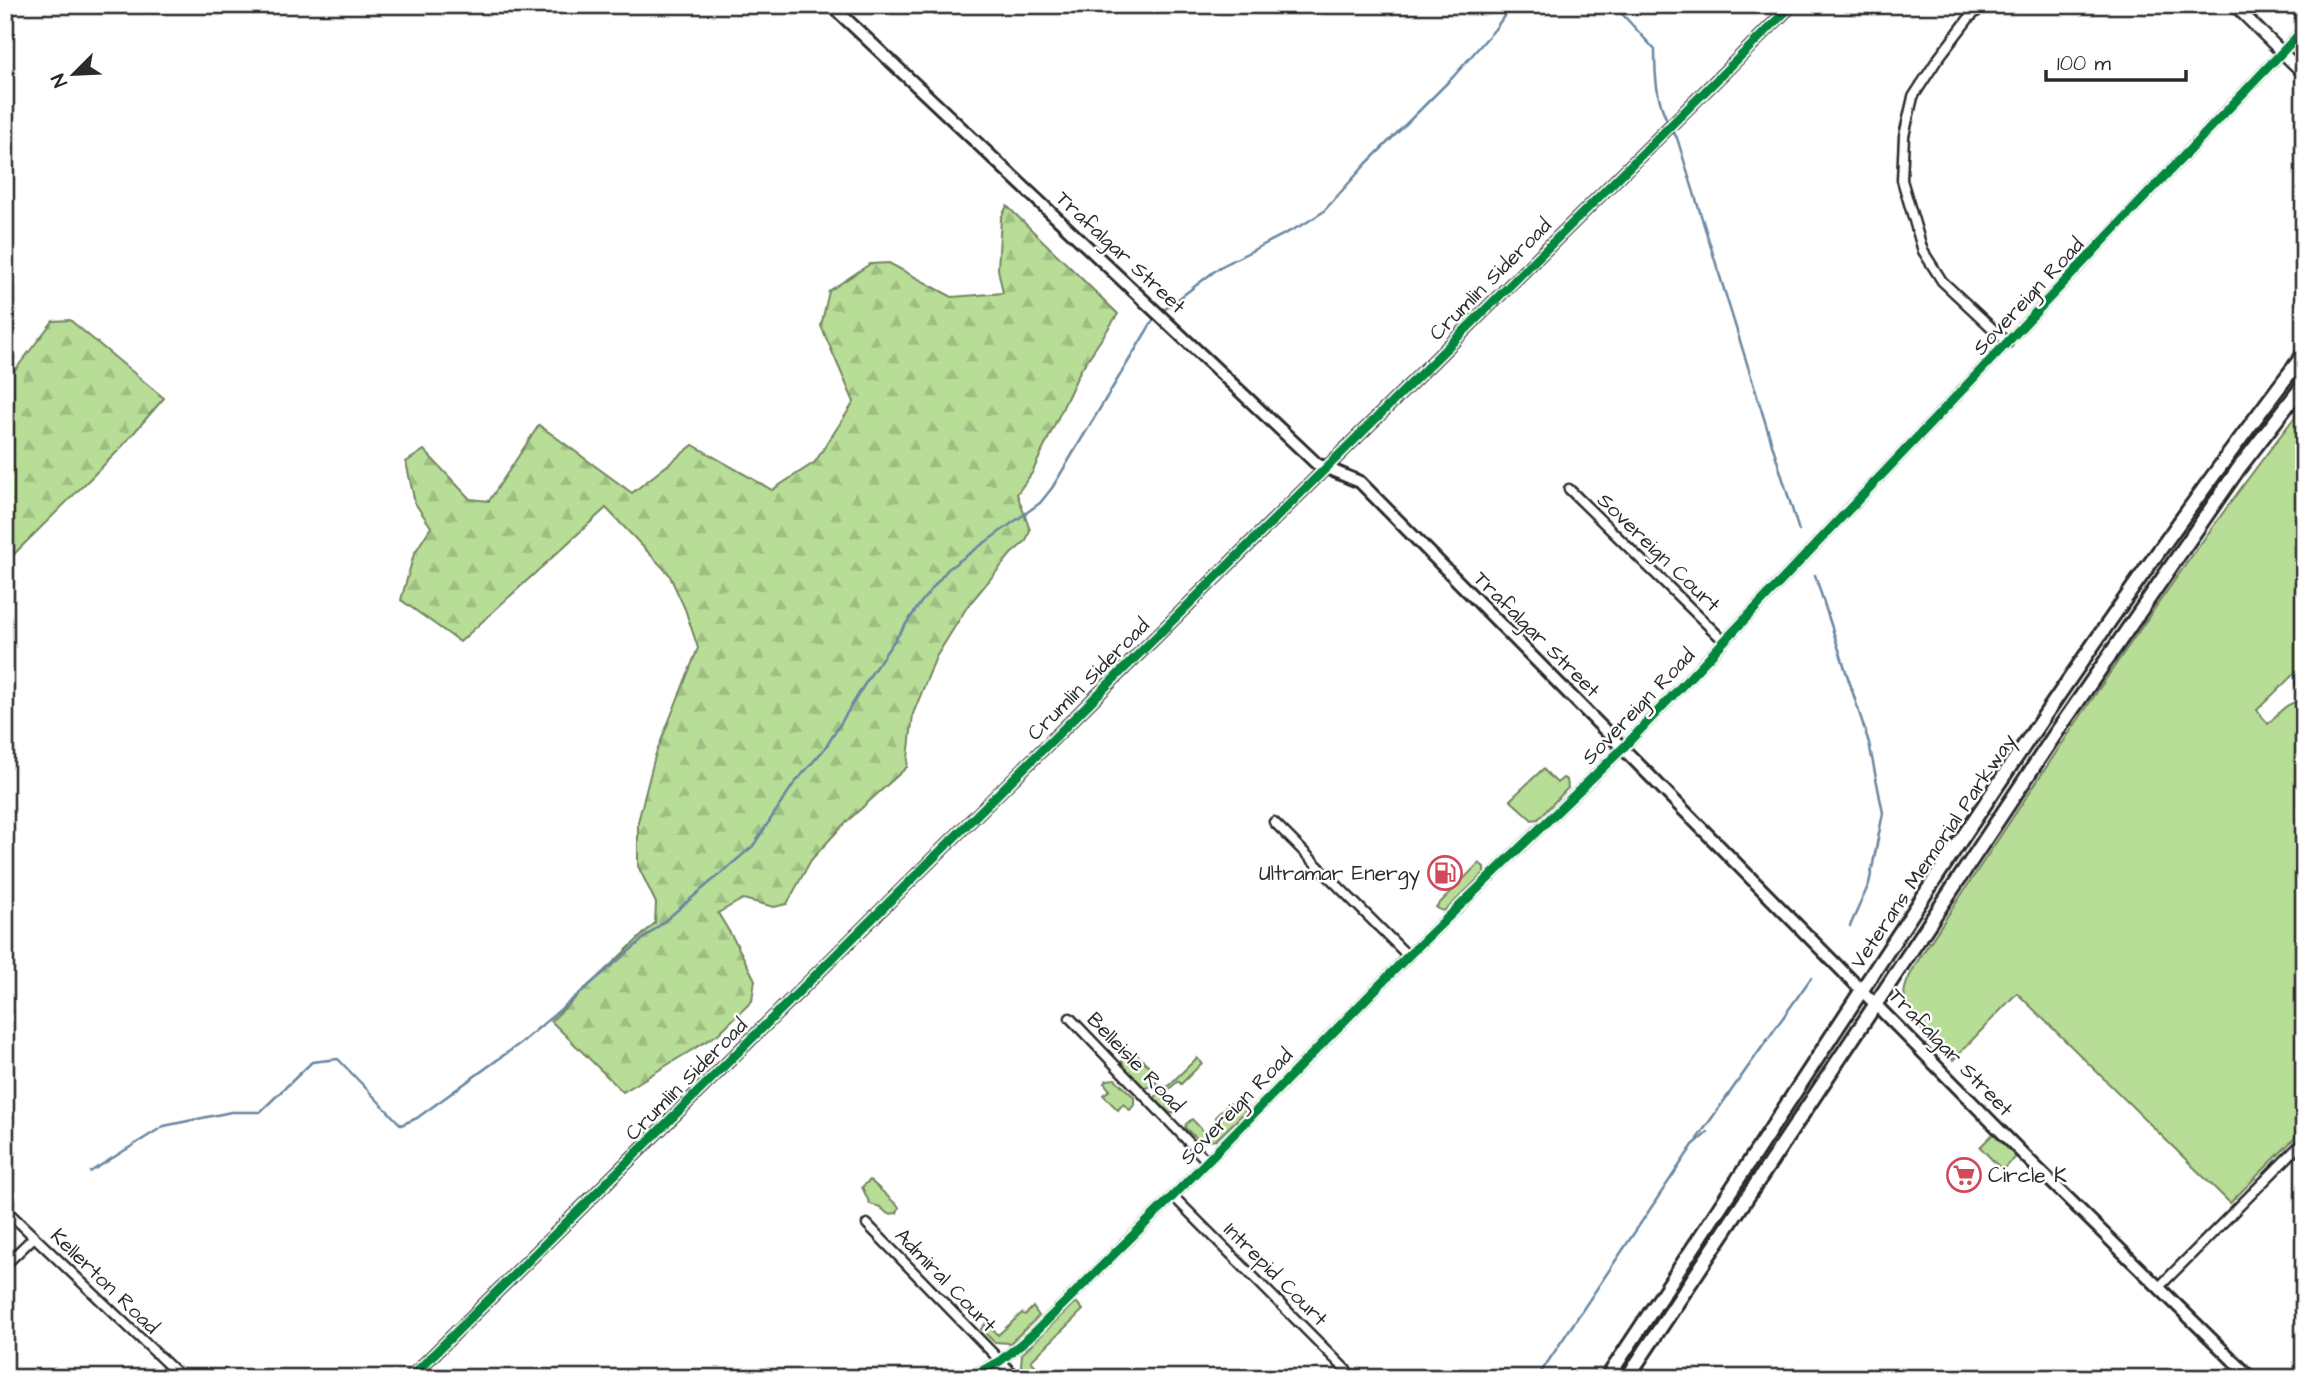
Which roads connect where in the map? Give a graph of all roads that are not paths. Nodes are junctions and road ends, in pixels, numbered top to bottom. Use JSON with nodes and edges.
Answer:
{"nodes":[{"id":1,"x":831,"y":5,"type":"edge"},
{"id":2,"x":1791,"y":5,"type":"edge"},
{"id":3,"x":1984,"y":5,"type":"edge"},
{"id":4,"x":2234,"y":5,"type":"edge"},
{"id":5,"x":2304,"y":29,"type":"edge"},
{"id":6,"x":2281,"y":53,"type":"junction"},
{"id":7,"x":2304,"y":74,"type":"edge"},
{"id":8,"x":2008,"y":344,"type":"junction"},
{"id":9,"x":2304,"y":354,"type":"edge"},
{"id":10,"x":2304,"y":384,"type":"edge"},
{"id":11,"x":1325,"y":468,"type":"junction"},
{"id":12,"x":1569,"y":489,"type":"dead end"},
{"id":13,"x":1724,"y":641,"type":"junction"},
{"id":14,"x":1623,"y":748,"type":"junction"},
{"id":15,"x":1274,"y":822,"type":"dead end"},
{"id":16,"x":1408,"y":956,"type":"junction"},
{"id":17,"x":1863,"y":991,"type":"junction"},
{"id":18,"x":1877,"y":1004,"type":"junction"},
{"id":19,"x":1070,"y":1018,"type":"dead end"},
{"id":20,"x":2304,"y":1141,"type":"edge"},
{"id":21,"x":1206,"y":1160,"type":"junction"},
{"id":22,"x":1173,"y":1196,"type":"junction"},
{"id":23,"x":5,"y":1209,"type":"edge"},
{"id":24,"x":867,"y":1224,"type":"dead end"},
{"id":25,"x":34,"y":1237,"type":"junction"},
{"id":26,"x":5,"y":1265,"type":"edge"},
{"id":27,"x":2159,"y":1287,"type":"junction"},
{"id":28,"x":1000,"y":1360,"type":"junction"},
{"id":29,"x":182,"y":1378,"type":"edge"},
{"id":30,"x":410,"y":1378,"type":"edge"},
{"id":31,"x":969,"y":1378,"type":"edge"},
{"id":32,"x":1017,"y":1378,"type":"edge"},
{"id":33,"x":1354,"y":1378,"type":"edge"},
{"id":34,"x":1607,"y":1378,"type":"edge"},
{"id":35,"x":1627,"y":1378,"type":"edge"},
{"id":36,"x":2251,"y":1378,"type":"edge"}],
"edges":[{"from":1,"to":11,"type":"main road","name":"Trafalgar Street"},
{"from":2,"to":11,"type":"street","name":"Crumlin Sideroad"},
{"from":3,"to":8,"type":"street"},
{"from":4,"to":6,"type":"street"},
{"from":5,"to":6,"type":"street","name":"Sovereign Road"},
{"from":6,"to":7,"type":"street"},
{"from":6,"to":8,"type":"street","name":"Sovereign Road"},
{"from":8,"to":13,"type":"street","name":"Sovereign Road"},
{"from":9,"to":17,"type":"highway","name":"Veterans Memorial Parkway"},
{"from":10,"to":18,"type":"highway","name":"Veterans Memorial Parkway"},
{"from":11,"to":14,"type":"main road","name":"Trafalgar Street"},
{"from":11,"to":30,"type":"street","name":"Crumlin Sideroad"},
{"from":12,"to":13,"type":"street","name":"Sovereign Court"},
{"from":13,"to":14,"type":"street","name":"Sovereign Road"},
{"from":14,"to":16,"type":"street","name":"Sovereign Road"},
{"from":14,"to":17,"type":"main road","name":"Trafalgar Street"},
{"from":15,"to":16,"type":"street"},
{"from":16,"to":21,"type":"street","name":"Sovereign Road"},
{"from":17,"to":18,"type":"main road","name":"Trafalgar Street"},
{"from":17,"to":34,"type":"highway","name":"Veterans Memorial Parkway"},
{"from":18,"to":27,"type":"main road","name":"Trafalgar Street"},
{"from":18,"to":35,"type":"highway","name":"Veterans Memorial Parkway"},
{"from":19,"to":21,"type":"street","name":"Belleisle Road"},
{"from":20,"to":27,"type":"street"},
{"from":21,"to":22,"type":"street","name":"Sovereign Road"},
{"from":22,"to":28,"type":"street","name":"Sovereign Road"},
{"from":22,"to":33,"type":"street","name":"Intrepid Court"},
{"from":23,"to":25,"type":"street","name":"Kellerton Road"},
{"from":24,"to":28,"type":"street","name":"Admiral Court"},
{"from":25,"to":26,"type":"street"},
{"from":25,"to":29,"type":"street","name":"Kellerton Road"},
{"from":27,"to":36,"type":"main road","name":"Trafalgar Street"},
{"from":28,"to":31,"type":"street","name":"Sovereign Road"},
{"from":28,"to":32,"type":"street","name":"Admiral Court"}]}
